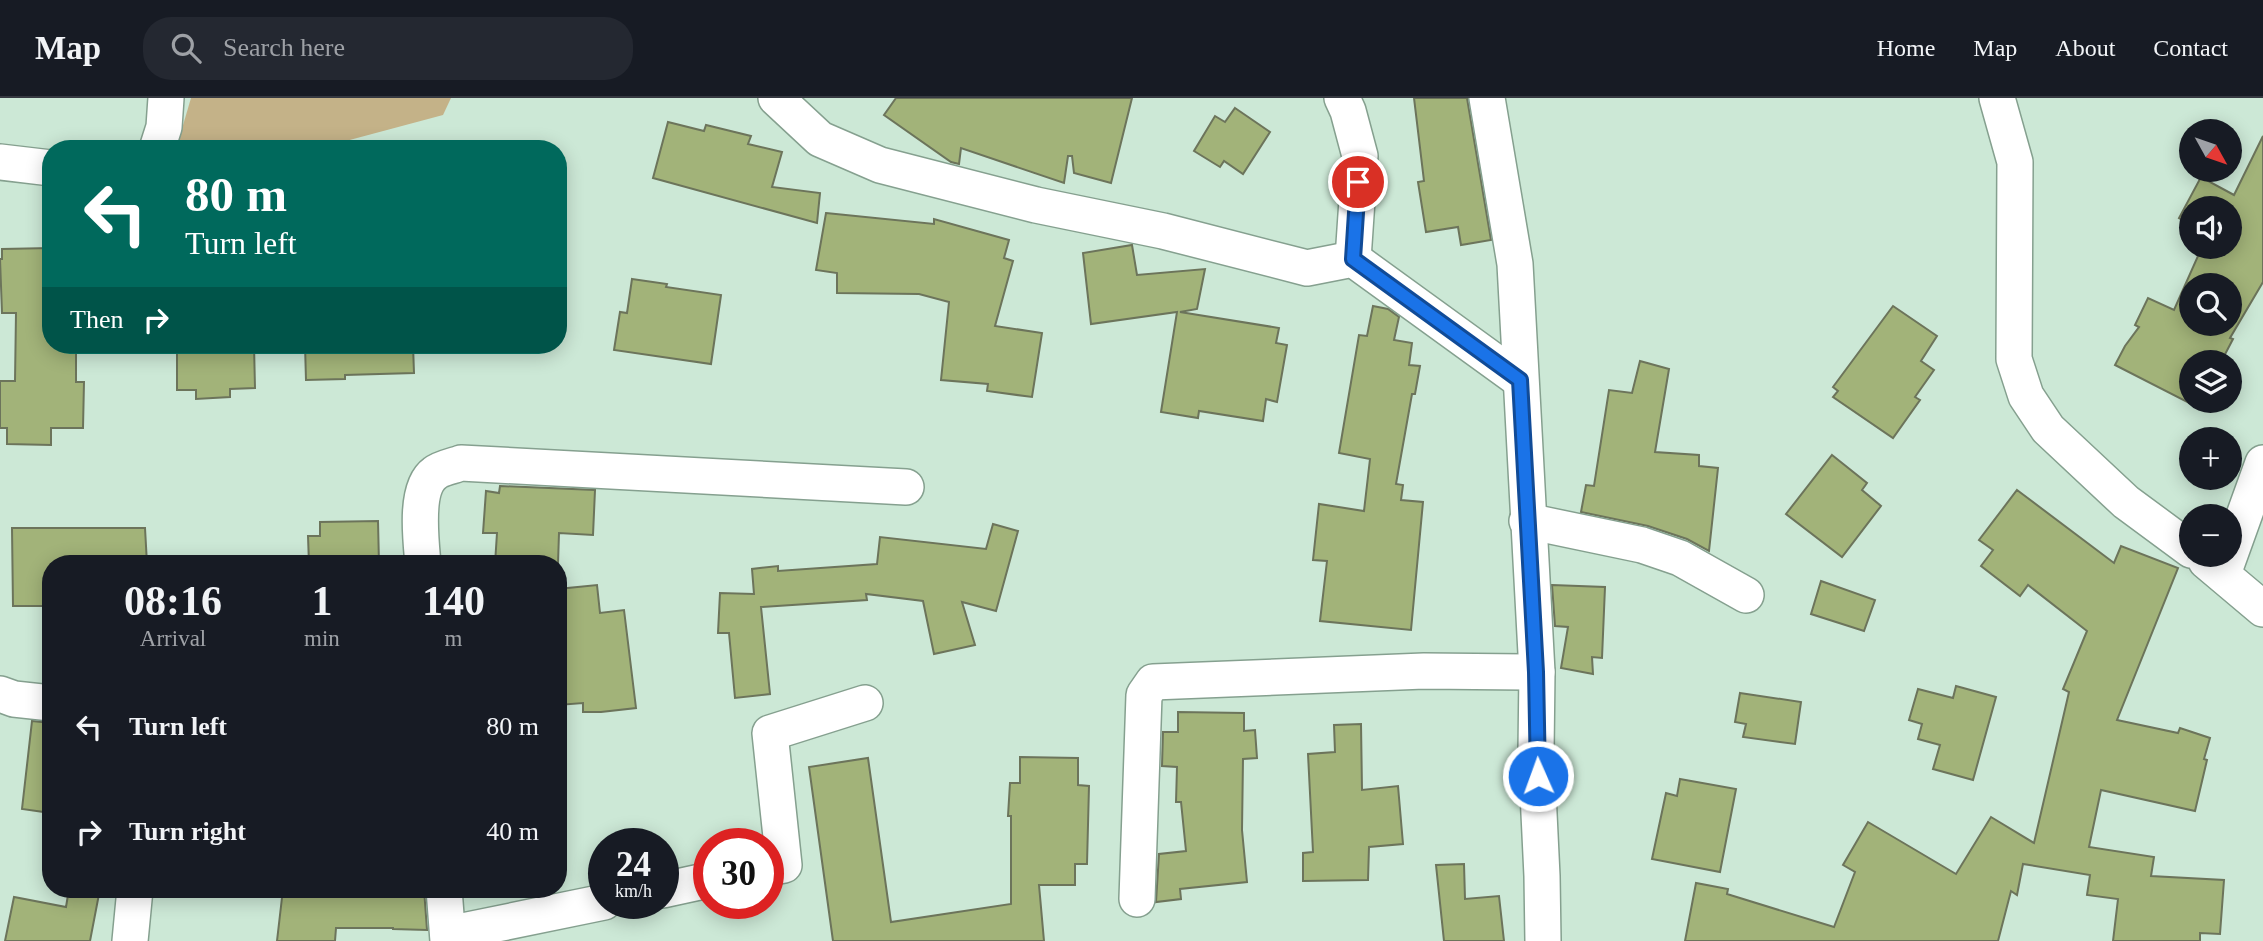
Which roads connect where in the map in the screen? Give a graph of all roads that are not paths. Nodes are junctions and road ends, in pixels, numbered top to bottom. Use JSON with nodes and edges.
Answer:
{"nodes":[{"id":1,"x":166,"y":98,"type":"edge"},
{"id":2,"x":776,"y":98,"type":"edge"},
{"id":3,"x":1342,"y":98,"type":"edge"},
{"id":4,"x":1487,"y":98,"type":"edge"},
{"id":5,"x":1997,"y":98,"type":"edge"},
{"id":6,"x":160,"y":140,"type":"edge"},
{"id":7,"x":0,"y":162,"type":"edge"},
{"id":8,"x":42,"y":167,"type":"edge"},
{"id":9,"x":1353,"y":259,"type":"junction"},
{"id":10,"x":1520,"y":380,"type":"junction"},
{"id":11,"x":2263,"y":463,"type":"edge"},
{"id":12,"x":906,"y":487,"type":"dead end"},
{"id":13,"x":2241,"y":504,"type":"edge"},
{"id":14,"x":1527,"y":521,"type":"junction"},
{"id":15,"x":2179,"y":541,"type":"edge"},
{"id":16,"x":422,"y":555,"type":"edge"},
{"id":17,"x":2214,"y":567,"type":"edge"},
{"id":18,"x":1746,"y":595,"type":"dead end"},
{"id":19,"x":2263,"y":609,"type":"edge"},
{"id":20,"x":1536,"y":672,"type":"junction"},
{"id":21,"x":0,"y":694,"type":"edge"},
{"id":22,"x":42,"y":702,"type":"edge"},
{"id":23,"x":865,"y":704,"type":"dead end"},
{"id":24,"x":781,"y":828,"type":"edge"},
{"id":25,"x":134,"y":898,"type":"edge"},
{"id":26,"x":445,"y":898,"type":"edge"},
{"id":27,"x":1137,"y":899,"type":"dead end"},
{"id":28,"x":588,"y":906,"type":"edge"},
{"id":29,"x":448,"y":937,"type":"edge"},
{"id":30,"x":130,"y":941,"type":"edge"},
{"id":31,"x":1543,"y":941,"type":"edge"}],
"edges":[{"from":1,"to":6,"type":"street"},
{"from":2,"to":9,"type":"street"},
{"from":3,"to":9,"type":"street"},
{"from":4,"to":10,"type":"street"},
{"from":5,"to":15,"type":"street"},
{"from":7,"to":8,"type":"street"},
{"from":9,"to":10,"type":"street"},
{"from":10,"to":14,"type":"street"},
{"from":11,"to":13,"type":"street"},
{"from":12,"to":16,"type":"street"},
{"from":14,"to":18,"type":"street"},
{"from":14,"to":20,"type":"street"},
{"from":17,"to":19,"type":"street"},
{"from":20,"to":27,"type":"street"},
{"from":20,"to":31,"type":"street"},
{"from":21,"to":22,"type":"street"},
{"from":23,"to":24,"type":"street"},
{"from":25,"to":30,"type":"street"},
{"from":26,"to":29,"type":"street"},
{"from":28,"to":29,"type":"street"}]}
